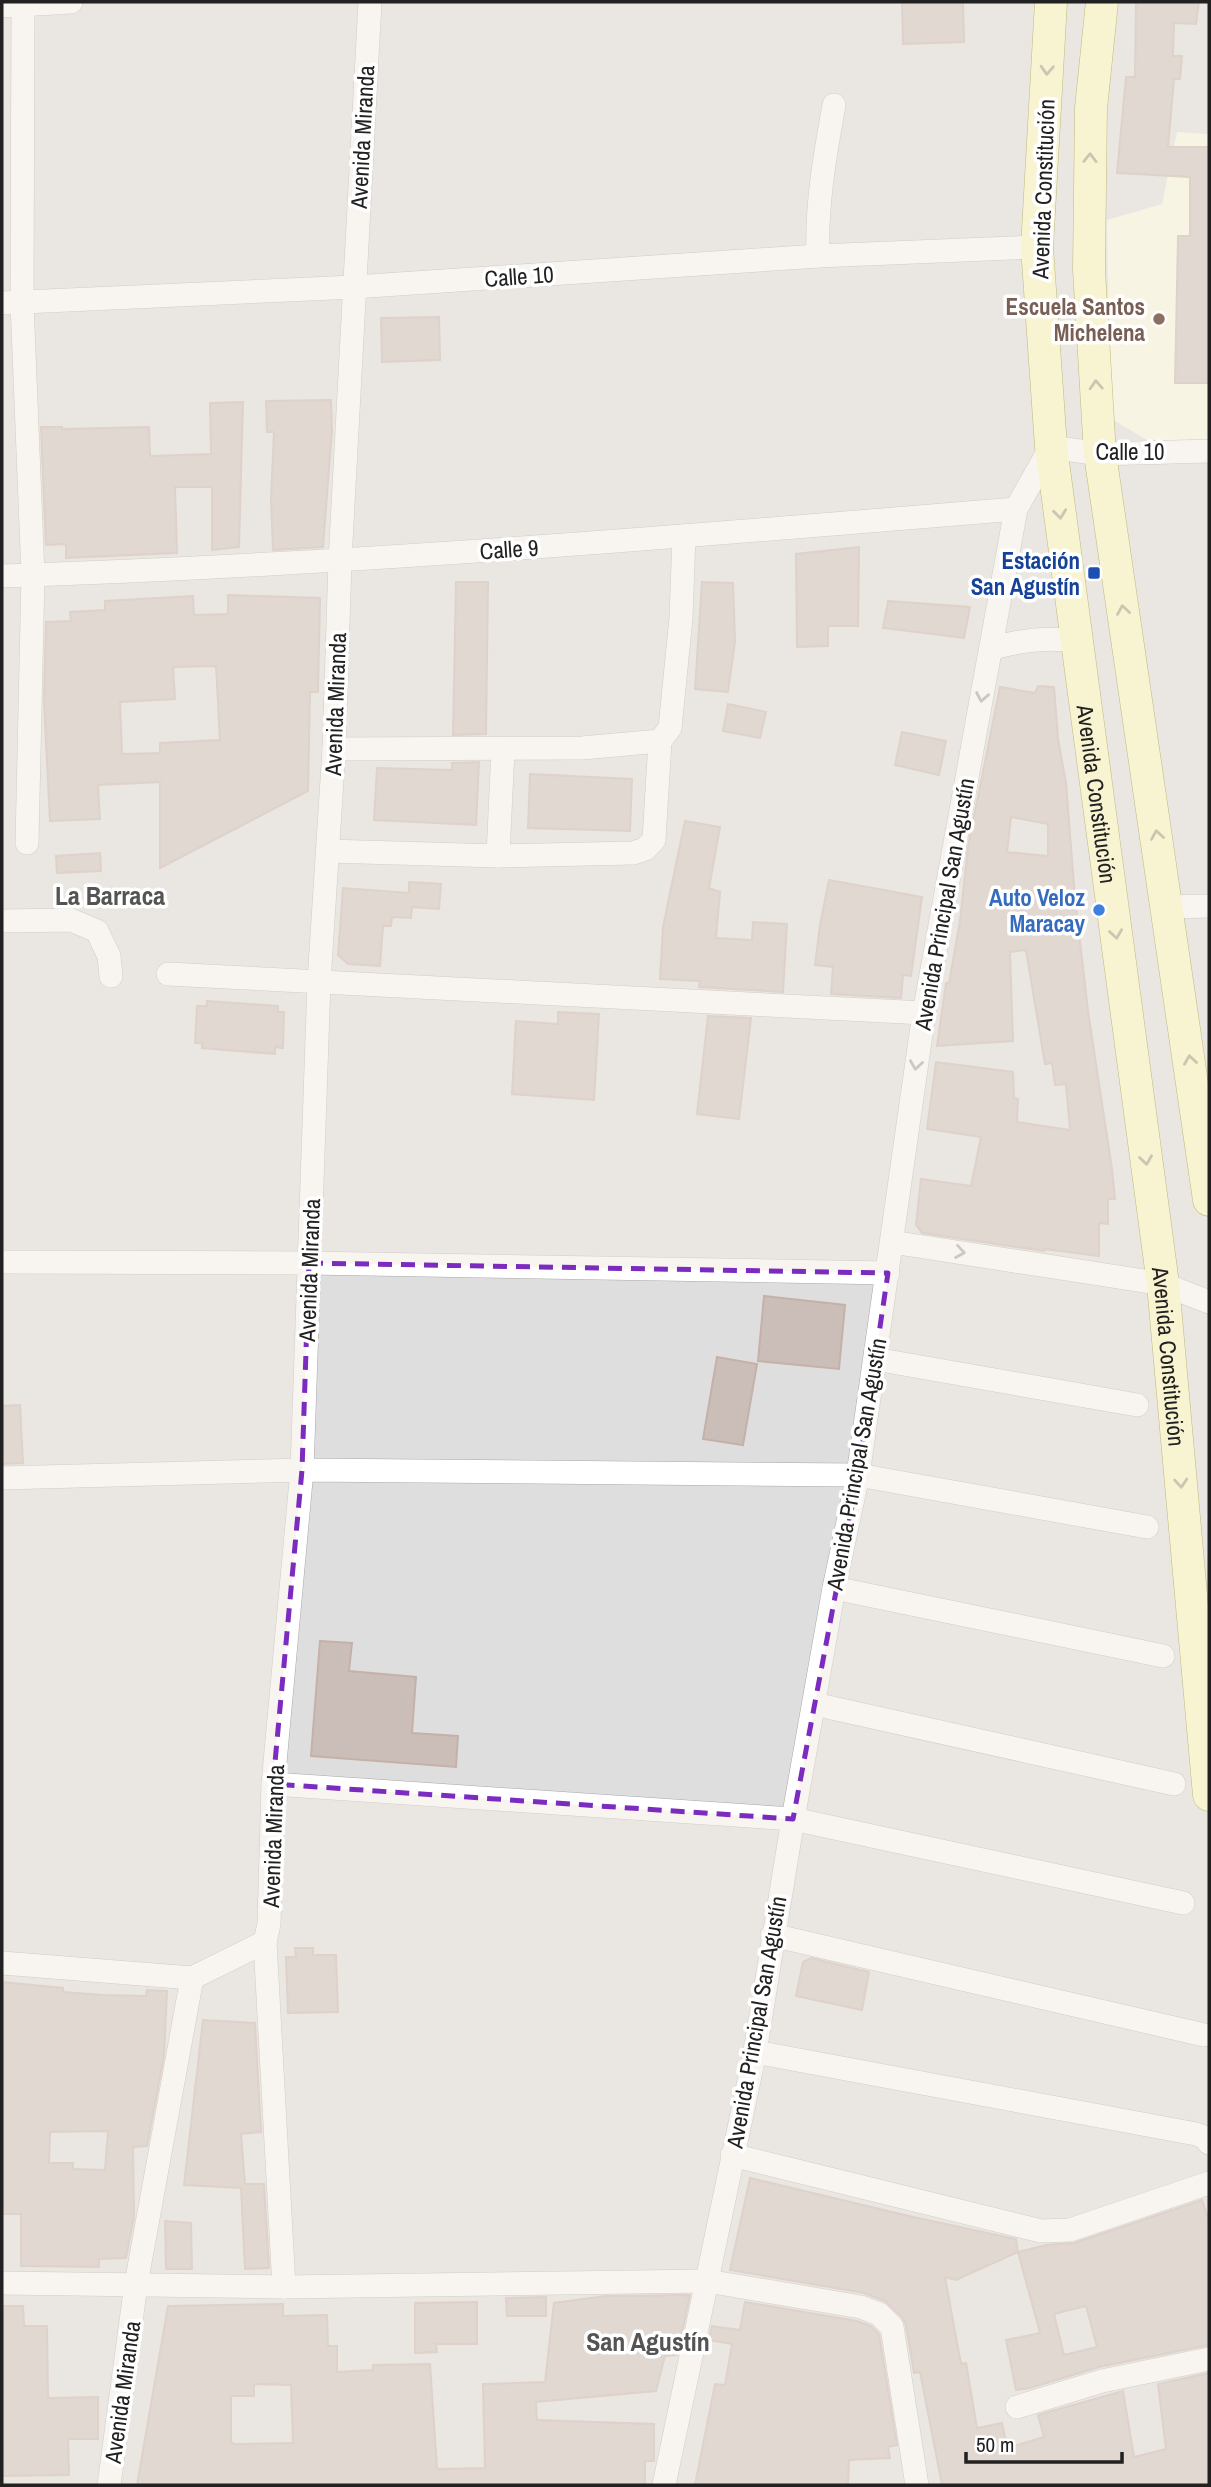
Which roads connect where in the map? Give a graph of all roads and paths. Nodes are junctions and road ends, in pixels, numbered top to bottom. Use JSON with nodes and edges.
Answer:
{"nodes":[{"id":1,"x":71,"y":2,"type":"edge"},
{"id":2,"x":370,"y":2,"type":"edge"},
{"id":3,"x":1051,"y":2,"type":"edge"},
{"id":4,"x":1102,"y":2,"type":"edge"},
{"id":5,"x":16,"y":4,"type":"edge"},
{"id":6,"x":834,"y":105,"type":"dead end"},
{"id":7,"x":1037,"y":247,"type":"junction"},
{"id":8,"x":818,"y":256,"type":"junction"},
{"id":9,"x":354,"y":287,"type":"junction"},
{"id":10,"x":12,"y":303,"type":"edge"},
{"id":11,"x":1051,"y":447,"type":"junction"},
{"id":12,"x":1209,"y":451,"type":"edge"},
{"id":13,"x":1100,"y":454,"type":"junction"},
{"id":14,"x":1016,"y":509,"type":"junction"},
{"id":15,"x":684,"y":536,"type":"junction"},
{"id":16,"x":340,"y":561,"type":"junction"},
{"id":17,"x":33,"y":575,"type":"junction"},
{"id":18,"x":2,"y":576,"type":"edge"},
{"id":19,"x":1077,"y":641,"type":"junction"},
{"id":20,"x":991,"y":649,"type":"junction"},
{"id":21,"x":660,"y":741,"type":"junction"},
{"id":22,"x":334,"y":749,"type":"junction"},
{"id":23,"x":503,"y":749,"type":"junction"},
{"id":24,"x":27,"y":843,"type":"dead end"},
{"id":25,"x":328,"y":851,"type":"junction"},
{"id":26,"x":498,"y":856,"type":"junction"},
{"id":27,"x":1209,"y":906,"type":"edge"},
{"id":28,"x":1168,"y":907,"type":"junction"},
{"id":29,"x":2,"y":921,"type":"edge"},
{"id":30,"x":168,"y":974,"type":"dead end"},
{"id":31,"x":111,"y":976,"type":"dead end"},
{"id":32,"x":319,"y":982,"type":"junction"},
{"id":33,"x":923,"y":1013,"type":"junction"},
{"id":34,"x":1203,"y":1107,"type":"edge"},
{"id":35,"x":1209,"y":1200,"type":"edge"},
{"id":36,"x":892,"y":1242,"type":"junction"},
{"id":37,"x":2,"y":1262,"type":"edge"},
{"id":38,"x":309,"y":1263,"type":"junction"},
{"id":39,"x":888,"y":1273,"type":"junction"},
{"id":40,"x":1163,"y":1283,"type":"junction"},
{"id":41,"x":1209,"y":1302,"type":"edge"},
{"id":42,"x":875,"y":1359,"type":"junction"},
{"id":43,"x":1137,"y":1405,"type":"dead end"},
{"id":44,"x":302,"y":1470,"type":"junction"},
{"id":45,"x":858,"y":1475,"type":"junction"},
{"id":46,"x":2,"y":1478,"type":"edge"},
{"id":47,"x":1147,"y":1527,"type":"dead end"},
{"id":48,"x":834,"y":1588,"type":"junction"},
{"id":49,"x":1163,"y":1656,"type":"dead end"},
{"id":50,"x":814,"y":1704,"type":"junction"},
{"id":51,"x":273,"y":1784,"type":"junction"},
{"id":52,"x":1174,"y":1784,"type":"dead end"},
{"id":53,"x":1209,"y":1795,"type":"edge"},
{"id":54,"x":793,"y":1819,"type":"junction"},
{"id":55,"x":1183,"y":1903,"type":"dead end"},
{"id":56,"x":772,"y":1935,"type":"junction"},
{"id":57,"x":265,"y":1942,"type":"junction"},
{"id":58,"x":2,"y":1963,"type":"edge"},
{"id":59,"x":192,"y":1978,"type":"junction"},
{"id":60,"x":1204,"y":2035,"type":"dead end"},
{"id":61,"x":755,"y":2052,"type":"junction"},
{"id":62,"x":1209,"y":2143,"type":"edge"},
{"id":63,"x":732,"y":2155,"type":"junction"},
{"id":64,"x":1209,"y":2183,"type":"edge"},
{"id":65,"x":707,"y":2281,"type":"junction"},
{"id":66,"x":2,"y":2283,"type":"edge"},
{"id":67,"x":136,"y":2284,"type":"junction"},
{"id":68,"x":284,"y":2287,"type":"junction"},
{"id":69,"x":1209,"y":2359,"type":"edge"},
{"id":70,"x":1017,"y":2407,"type":"dead end"},
{"id":71,"x":109,"y":2485,"type":"edge"},
{"id":72,"x":664,"y":2485,"type":"edge"},
{"id":73,"x":917,"y":2485,"type":"edge"}],
"edges":[{"from":1,"to":5,"type":"street"},
{"from":2,"to":9,"type":"street","name":"Avenida Miranda"},
{"from":3,"to":7,"type":"street","name":"Avenida Constitución","one_way":true},
{"from":13,"to":4,"type":"street","name":"Avenida Constitución","one_way":true},
{"from":5,"to":10,"type":"street"},
{"from":6,"to":8,"type":"street"},
{"from":7,"to":8,"type":"street","name":"Calle 10"},
{"from":7,"to":11,"type":"street","name":"Avenida Constitución"},
{"from":8,"to":9,"type":"street","name":"Calle 10"},
{"from":9,"to":10,"type":"street","name":"Calle 10"},
{"from":9,"to":16,"type":"street","name":"Avenida Miranda"},
{"from":10,"to":17,"type":"street"},
{"from":11,"to":13,"type":"street","name":"Calle 10"},
{"from":11,"to":14,"type":"street","name":"Avenida Principal San Agustín"},
{"from":11,"to":19,"type":"street","name":"Avenida Constitución","one_way":true},
{"from":12,"to":13,"type":"street","name":"Calle 10"},
{"from":28,"to":13,"type":"street","name":"Avenida Constitución","one_way":true},
{"from":14,"to":15,"type":"street","name":"Calle 9"},
{"from":14,"to":20,"type":"street","name":"Avenida Principal San Agustín"},
{"from":15,"to":16,"type":"street","name":"Calle 9"},
{"from":15,"to":21,"type":"street"},
{"from":16,"to":17,"type":"street","name":"Calle 9"},
{"from":16,"to":22,"type":"street","name":"Avenida Miranda"},
{"from":17,"to":18,"type":"street","name":"Calle 9"},
{"from":17,"to":24,"type":"street"},
{"from":19,"to":20,"type":"street"},
{"from":19,"to":40,"type":"street","name":"Avenida Constitución","one_way":true},
{"from":20,"to":33,"type":"street","name":"Avenida Principal San Agustín","one_way":true},
{"from":21,"to":23,"type":"street"},
{"from":21,"to":26,"type":"street"},
{"from":22,"to":23,"type":"street"},
{"from":22,"to":25,"type":"street","name":"Avenida Miranda"},
{"from":23,"to":26,"type":"street"},
{"from":25,"to":26,"type":"street"},
{"from":25,"to":32,"type":"street","name":"Avenida Miranda"},
{"from":27,"to":28,"type":"street"},
{"from":34,"to":28,"type":"street","name":"Avenida Constitución","one_way":true},
{"from":29,"to":31,"type":"street"},
{"from":30,"to":32,"type":"street"},
{"from":32,"to":33,"type":"street"},
{"from":32,"to":38,"type":"street","name":"Avenida Miranda"},
{"from":33,"to":36,"type":"street","name":"Avenida Principal San Agustín","one_way":true},
{"from":34,"to":35,"type":"street","name":"Avenida Constitución"},
{"from":36,"to":39,"type":"street","name":"Avenida Principal San Agustín"},
{"from":36,"to":40,"type":"street","one_way":true},
{"from":37,"to":38,"type":"street"},
{"from":38,"to":39,"type":"street"},
{"from":38,"to":44,"type":"street","name":"Avenida Miranda"},
{"from":39,"to":42,"type":"street","name":"Avenida Principal San Agustín"},
{"from":40,"to":41,"type":"street"},
{"from":40,"to":53,"type":"street","name":"Avenida Constitución","one_way":true},
{"from":42,"to":43,"type":"street"},
{"from":42,"to":45,"type":"street","name":"Avenida Principal San Agustín"},
{"from":44,"to":45,"type":"street"},
{"from":44,"to":46,"type":"street"},
{"from":44,"to":51,"type":"street","name":"Avenida Miranda"},
{"from":45,"to":47,"type":"street"},
{"from":45,"to":48,"type":"street","name":"Avenida Principal San Agustín"},
{"from":48,"to":49,"type":"street"},
{"from":48,"to":50,"type":"street","name":"Avenida Principal San Agustín"},
{"from":50,"to":52,"type":"street"},
{"from":50,"to":54,"type":"street","name":"Avenida Principal San Agustín"},
{"from":51,"to":54,"type":"street"},
{"from":51,"to":57,"type":"street","name":"Avenida Miranda"},
{"from":54,"to":55,"type":"street"},
{"from":54,"to":56,"type":"street","name":"Avenida Principal San Agustín"},
{"from":56,"to":60,"type":"street"},
{"from":56,"to":61,"type":"street","name":"Avenida Principal San Agustín"},
{"from":57,"to":59,"type":"street"},
{"from":57,"to":68,"type":"street","name":"Avenida Miranda"},
{"from":58,"to":59,"type":"street"},
{"from":59,"to":67,"type":"street","name":"Avenida Miranda"},
{"from":61,"to":62,"type":"street"},
{"from":61,"to":63,"type":"street","name":"Avenida Principal San Agustín"},
{"from":63,"to":64,"type":"street"},
{"from":63,"to":65,"type":"street","name":"Avenida Principal San Agustín"},
{"from":65,"to":68,"type":"street"},
{"from":65,"to":72,"type":"street","name":"Avenida Principal San Agustín"},
{"from":65,"to":73,"type":"street"},
{"from":66,"to":67,"type":"street"},
{"from":67,"to":68,"type":"street"},
{"from":67,"to":71,"type":"street","name":"Avenida Miranda"},
{"from":69,"to":70,"type":"street"}]}
